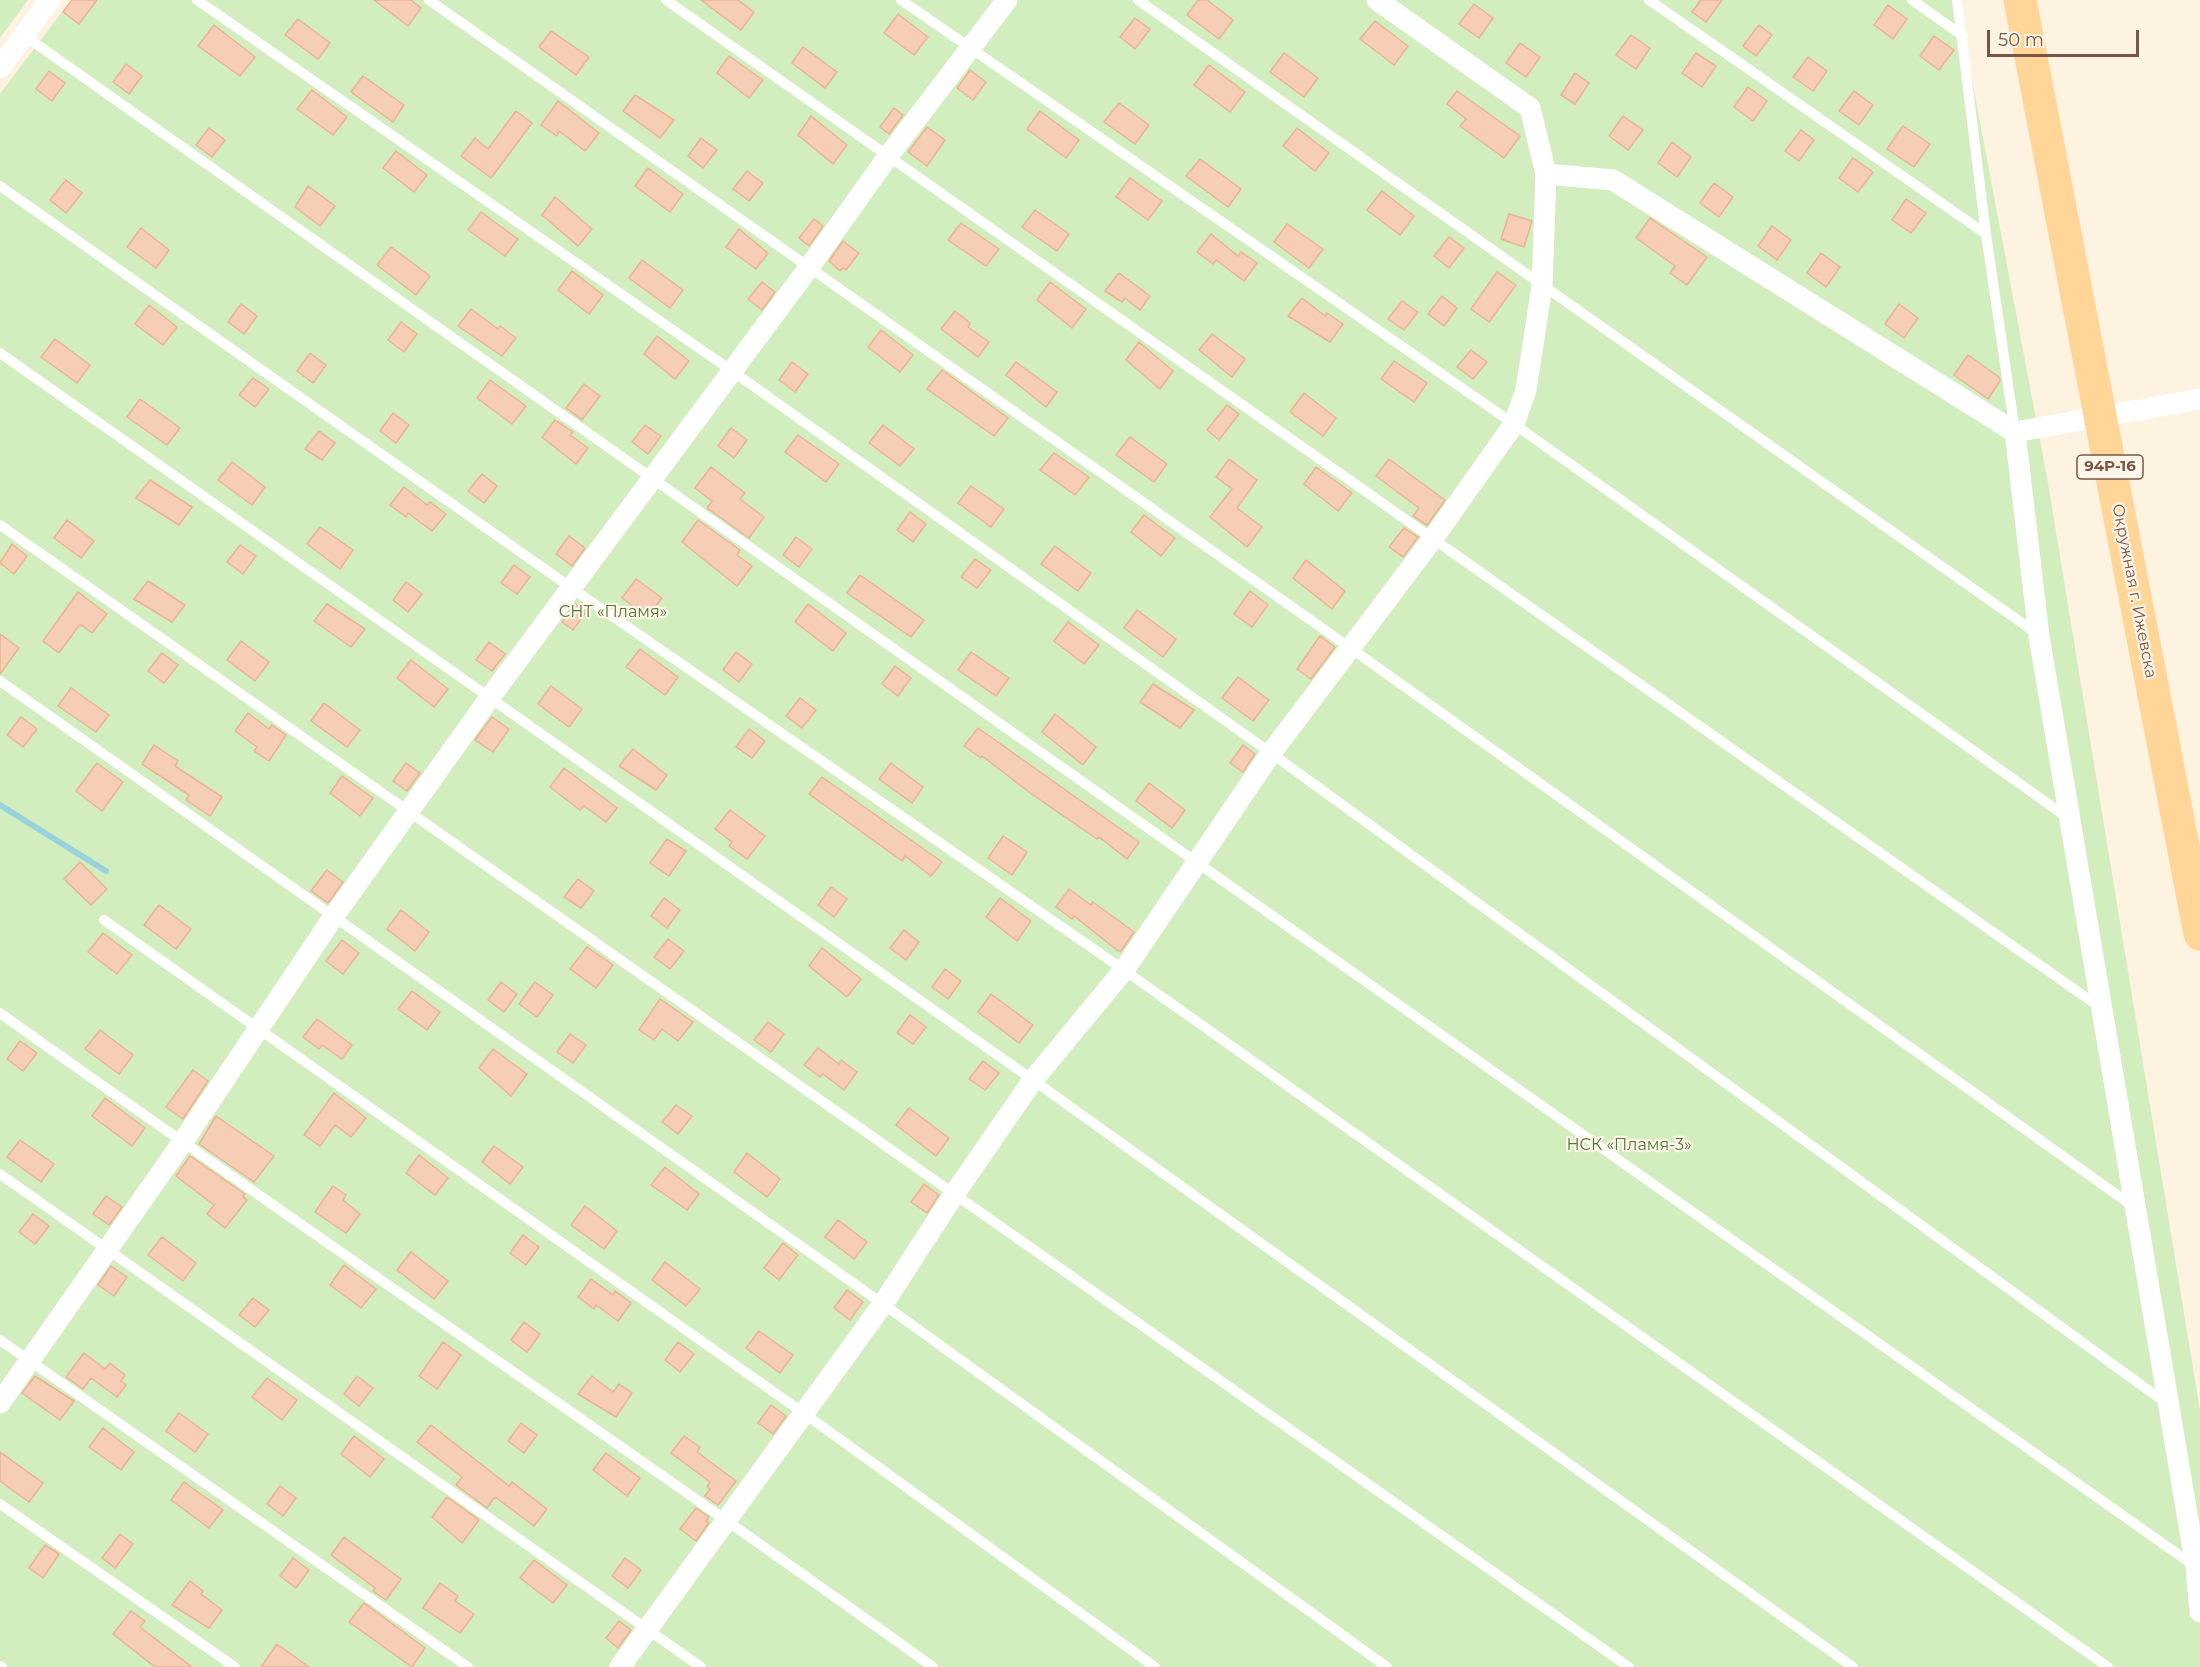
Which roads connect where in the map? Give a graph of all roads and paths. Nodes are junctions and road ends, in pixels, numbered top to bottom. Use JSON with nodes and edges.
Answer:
{"nodes":[{"id":1,"x":50,"y":0,"type":"edge"},
{"id":2,"x":197,"y":0,"type":"edge"},
{"id":3,"x":429,"y":0,"type":"edge"},
{"id":4,"x":666,"y":0,"type":"edge"},
{"id":5,"x":901,"y":0,"type":"edge"},
{"id":6,"x":1007,"y":0,"type":"edge"},
{"id":7,"x":1138,"y":0,"type":"edge"},
{"id":8,"x":1377,"y":0,"type":"edge"},
{"id":9,"x":1649,"y":0,"type":"edge"},
{"id":10,"x":1912,"y":0,"type":"edge"},
{"id":11,"x":1957,"y":0,"type":"edge"},
{"id":12,"x":2020,"y":0,"type":"edge"},
{"id":13,"x":25,"y":36,"type":"junction"},
{"id":14,"x":1963,"y":36,"type":"junction"},
{"id":15,"x":971,"y":49,"type":"junction"},
{"id":16,"x":0,"y":68,"type":"edge"},
{"id":17,"x":889,"y":155,"type":"junction"},
{"id":18,"x":1546,"y":174,"type":"junction"},
{"id":19,"x":0,"y":186,"type":"edge"},
{"id":20,"x":1986,"y":234,"type":"junction"},
{"id":21,"x":810,"y":266,"type":"junction"},
{"id":22,"x":1542,"y":286,"type":"junction"},
{"id":23,"x":0,"y":353,"type":"edge"},
{"id":24,"x":732,"y":371,"type":"junction"},
{"id":25,"x":2200,"y":399,"type":"edge"},
{"id":26,"x":2101,"y":419,"type":"junction"},
{"id":27,"x":1514,"y":424,"type":"junction"},
{"id":28,"x":2015,"y":432,"type":"junction"},
{"id":29,"x":652,"y":480,"type":"junction"},
{"id":30,"x":0,"y":525,"type":"edge"},
{"id":31,"x":1432,"y":540,"type":"junction"},
{"id":32,"x":573,"y":589,"type":"junction"},
{"id":33,"x":2039,"y":636,"type":"junction"},
{"id":34,"x":1349,"y":647,"type":"junction"},
{"id":35,"x":0,"y":681,"type":"edge"},
{"id":36,"x":491,"y":696,"type":"junction"},
{"id":37,"x":1271,"y":753,"type":"junction"},
{"id":38,"x":410,"y":811,"type":"junction"},
{"id":39,"x":2070,"y":819,"type":"junction"},
{"id":40,"x":1198,"y":862,"type":"junction"},
{"id":41,"x":334,"y":916,"type":"junction"},
{"id":42,"x":104,"y":920,"type":"dead end"},
{"id":43,"x":2200,"y":934,"type":"edge"},
{"id":44,"x":1124,"y":970,"type":"junction"},
{"id":45,"x":2101,"y":1008,"type":"junction"},
{"id":46,"x":0,"y":1013,"type":"edge"},
{"id":47,"x":260,"y":1029,"type":"junction"},
{"id":48,"x":1034,"y":1080,"type":"junction"},
{"id":49,"x":182,"y":1143,"type":"junction"},
{"id":50,"x":0,"y":1174,"type":"edge"},
{"id":51,"x":955,"y":1193,"type":"junction"},
{"id":52,"x":2135,"y":1208,"type":"junction"},
{"id":53,"x":107,"y":1249,"type":"junction"},
{"id":54,"x":883,"y":1304,"type":"junction"},
{"id":55,"x":0,"y":1340,"type":"edge"},
{"id":56,"x":28,"y":1360,"type":"junction"},
{"id":57,"x":0,"y":1403,"type":"edge"},
{"id":58,"x":2167,"y":1403,"type":"junction"},
{"id":59,"x":805,"y":1414,"type":"junction"},
{"id":60,"x":0,"y":1504,"type":"edge"},
{"id":61,"x":728,"y":1520,"type":"junction"},
{"id":62,"x":2196,"y":1567,"type":"junction"},
{"id":63,"x":2200,"y":1612,"type":"edge"},
{"id":64,"x":647,"y":1628,"type":"junction"},
{"id":65,"x":235,"y":1667,"type":"edge"},
{"id":66,"x":468,"y":1667,"type":"edge"},
{"id":67,"x":620,"y":1667,"type":"edge"},
{"id":68,"x":701,"y":1667,"type":"edge"},
{"id":69,"x":933,"y":1667,"type":"edge"},
{"id":70,"x":1155,"y":1667,"type":"edge"},
{"id":71,"x":1387,"y":1667,"type":"edge"},
{"id":72,"x":1629,"y":1667,"type":"edge"},
{"id":73,"x":1853,"y":1667,"type":"edge"},
{"id":74,"x":2108,"y":1667,"type":"edge"}],
"edges":[{"from":1,"to":13,"type":"street"},
{"from":2,"to":24,"type":"lane"},
{"from":3,"to":21,"type":"lane"},
{"from":4,"to":17,"type":"lane"},
{"from":5,"to":15,"type":"lane"},
{"from":6,"to":15,"type":"street"},
{"from":7,"to":22,"type":"lane"},
{"from":8,"to":18,"type":"street"},
{"from":9,"to":20,"type":"lane"},
{"from":10,"to":14,"type":"lane"},
{"from":11,"to":14,"type":"lane"},
{"from":12,"to":26,"type":"main road","name":"Окружная г. Ижевска","number":"94Р-16"},
{"from":13,"to":16,"type":"street"},
{"from":13,"to":29,"type":"lane"},
{"from":14,"to":20,"type":"lane"},
{"from":15,"to":17,"type":"street"},
{"from":15,"to":27,"type":"lane"},
{"from":17,"to":21,"type":"street"},
{"from":17,"to":31,"type":"lane"},
{"from":18,"to":22,"type":"street"},
{"from":18,"to":28,"type":"street"},
{"from":19,"to":32,"type":"lane"},
{"from":20,"to":28,"type":"lane"},
{"from":21,"to":24,"type":"street"},
{"from":21,"to":34,"type":"lane"},
{"from":22,"to":27,"type":"street"},
{"from":22,"to":33,"type":"lane"},
{"from":23,"to":36,"type":"lane"},
{"from":24,"to":29,"type":"street"},
{"from":24,"to":37,"type":"lane"},
{"from":25,"to":26,"type":"street"},
{"from":26,"to":28,"type":"street"},
{"from":26,"to":43,"type":"main road","name":"Окружная г. Ижевска","number":"94Р-16"},
{"from":27,"to":31,"type":"street"},
{"from":27,"to":39,"type":"lane"},
{"from":28,"to":33,"type":"street"},
{"from":29,"to":32,"type":"street"},
{"from":29,"to":40,"type":"lane"},
{"from":30,"to":38,"type":"lane"},
{"from":31,"to":34,"type":"street"},
{"from":31,"to":45,"type":"lane"},
{"from":32,"to":36,"type":"street"},
{"from":32,"to":44,"type":"lane"},
{"from":33,"to":39,"type":"street"},
{"from":34,"to":37,"type":"street"},
{"from":34,"to":52,"type":"lane"},
{"from":35,"to":41,"type":"lane"},
{"from":36,"to":38,"type":"street"},
{"from":36,"to":48,"type":"lane"},
{"from":37,"to":40,"type":"street"},
{"from":37,"to":58,"type":"lane"},
{"from":38,"to":41,"type":"street"},
{"from":38,"to":51,"type":"lane"},
{"from":39,"to":45,"type":"street"},
{"from":40,"to":44,"type":"street"},
{"from":40,"to":62,"type":"lane"},
{"from":41,"to":47,"type":"street"},
{"from":41,"to":54,"type":"lane"},
{"from":42,"to":47,"type":"lane"},
{"from":44,"to":48,"type":"street"},
{"from":44,"to":74,"type":"lane"},
{"from":45,"to":52,"type":"street"},
{"from":46,"to":49,"type":"lane"},
{"from":47,"to":49,"type":"street"},
{"from":47,"to":59,"type":"lane"},
{"from":48,"to":51,"type":"street"},
{"from":48,"to":73,"type":"lane"},
{"from":49,"to":53,"type":"street"},
{"from":49,"to":61,"type":"lane"},
{"from":50,"to":53,"type":"lane"},
{"from":51,"to":54,"type":"street"},
{"from":51,"to":72,"type":"lane"},
{"from":52,"to":58,"type":"street"},
{"from":53,"to":56,"type":"street"},
{"from":53,"to":64,"type":"lane"},
{"from":54,"to":59,"type":"street"},
{"from":54,"to":71,"type":"lane"},
{"from":55,"to":56,"type":"lane"},
{"from":56,"to":57,"type":"street"},
{"from":56,"to":66,"type":"lane"},
{"from":58,"to":62,"type":"street"},
{"from":59,"to":61,"type":"street"},
{"from":59,"to":70,"type":"lane"},
{"from":60,"to":65,"type":"lane"},
{"from":61,"to":64,"type":"street"},
{"from":61,"to":69,"type":"lane"},
{"from":62,"to":63,"type":"street"},
{"from":64,"to":67,"type":"street"},
{"from":64,"to":68,"type":"lane"}]}
